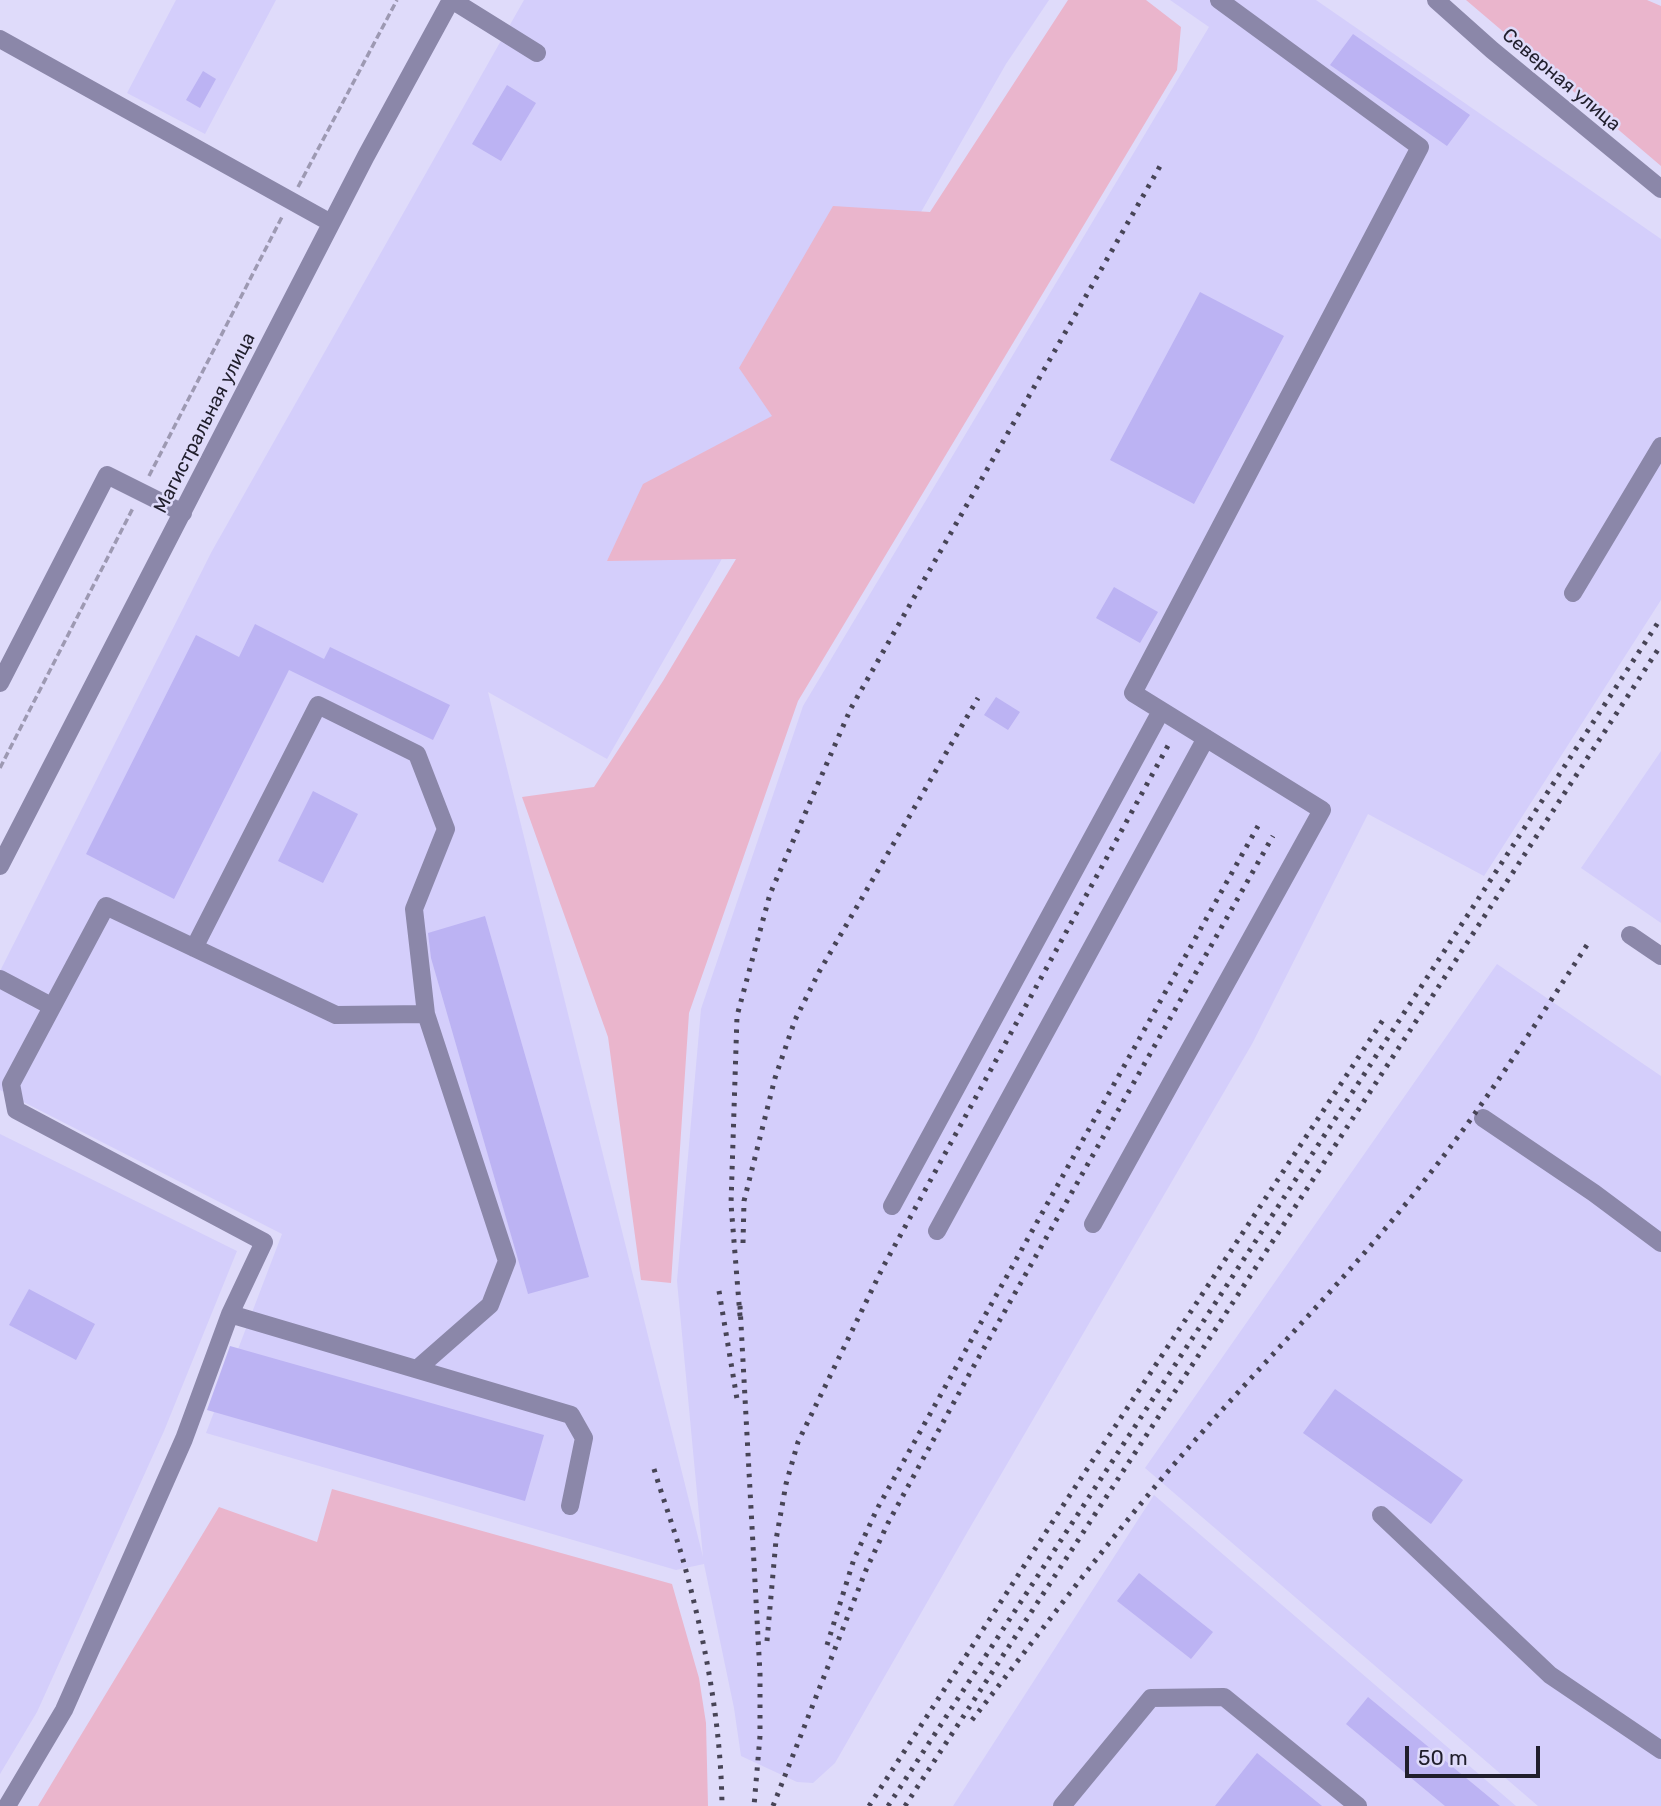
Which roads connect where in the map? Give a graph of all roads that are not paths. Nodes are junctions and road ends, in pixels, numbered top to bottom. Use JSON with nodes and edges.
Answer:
{"nodes":[{"id":1,"x":451,"y":0,"type":"edge"},
{"id":2,"x":1219,"y":0,"type":"edge"},
{"id":3,"x":1436,"y":0,"type":"edge"},
{"id":4,"x":0,"y":39,"type":"edge"},
{"id":5,"x":537,"y":53,"type":"dead end"},
{"id":6,"x":1661,"y":190,"type":"edge"},
{"id":7,"x":331,"y":223,"type":"junction"},
{"id":8,"x":1661,"y":446,"type":"edge"},
{"id":9,"x":183,"y":513,"type":"junction"},
{"id":10,"x":1573,"y":593,"type":"dead end"},
{"id":11,"x":0,"y":683,"type":"edge"},
{"id":12,"x":1161,"y":710,"type":"junction"},
{"id":13,"x":1206,"y":738,"type":"junction"},
{"id":14,"x":0,"y":866,"type":"edge"},
{"id":15,"x":1630,"y":936,"type":"dead end"},
{"id":16,"x":194,"y":948,"type":"junction"},
{"id":17,"x":1661,"y":956,"type":"edge"},
{"id":18,"x":0,"y":979,"type":"edge"},
{"id":19,"x":51,"y":1006,"type":"junction"},
{"id":20,"x":426,"y":1014,"type":"junction"},
{"id":21,"x":1483,"y":1118,"type":"dead end"},
{"id":22,"x":892,"y":1206,"type":"dead end"},
{"id":23,"x":1093,"y":1224,"type":"dead end"},
{"id":24,"x":937,"y":1231,"type":"dead end"},
{"id":25,"x":1661,"y":1243,"type":"edge"},
{"id":26,"x":230,"y":1314,"type":"junction"},
{"id":27,"x":418,"y":1369,"type":"junction"},
{"id":28,"x":570,"y":1506,"type":"dead end"},
{"id":29,"x":1381,"y":1515,"type":"dead end"},
{"id":30,"x":1661,"y":1750,"type":"edge"},
{"id":31,"x":7,"y":1806,"type":"edge"},
{"id":32,"x":1062,"y":1806,"type":"edge"},
{"id":33,"x":1358,"y":1806,"type":"edge"}],
"edges":[{"from":1,"to":5,"type":"street"},
{"from":1,"to":7,"type":"street","name":"Магистральная улица"},
{"from":2,"to":12,"type":"street"},
{"from":3,"to":6,"type":"street","name":"Северная улица"},
{"from":4,"to":7,"type":"street"},
{"from":7,"to":9,"type":"street","name":"Магистральная улица"},
{"from":8,"to":10,"type":"street"},
{"from":9,"to":11,"type":"street"},
{"from":9,"to":14,"type":"street","name":"Магистральная улица"},
{"from":12,"to":13,"type":"street"},
{"from":12,"to":22,"type":"street"},
{"from":13,"to":23,"type":"street"},
{"from":13,"to":24,"type":"street"},
{"from":15,"to":17,"type":"street"},
{"from":16,"to":19,"type":"street"},
{"from":16,"to":20,"type":"street"},
{"from":16,"to":20,"type":"street"},
{"from":18,"to":19,"type":"street"},
{"from":19,"to":26,"type":"street"},
{"from":20,"to":27,"type":"street"},
{"from":21,"to":25,"type":"street"},
{"from":26,"to":27,"type":"street"},
{"from":26,"to":31,"type":"street"},
{"from":27,"to":28,"type":"street"},
{"from":29,"to":30,"type":"street"},
{"from":32,"to":33,"type":"street"}]}
